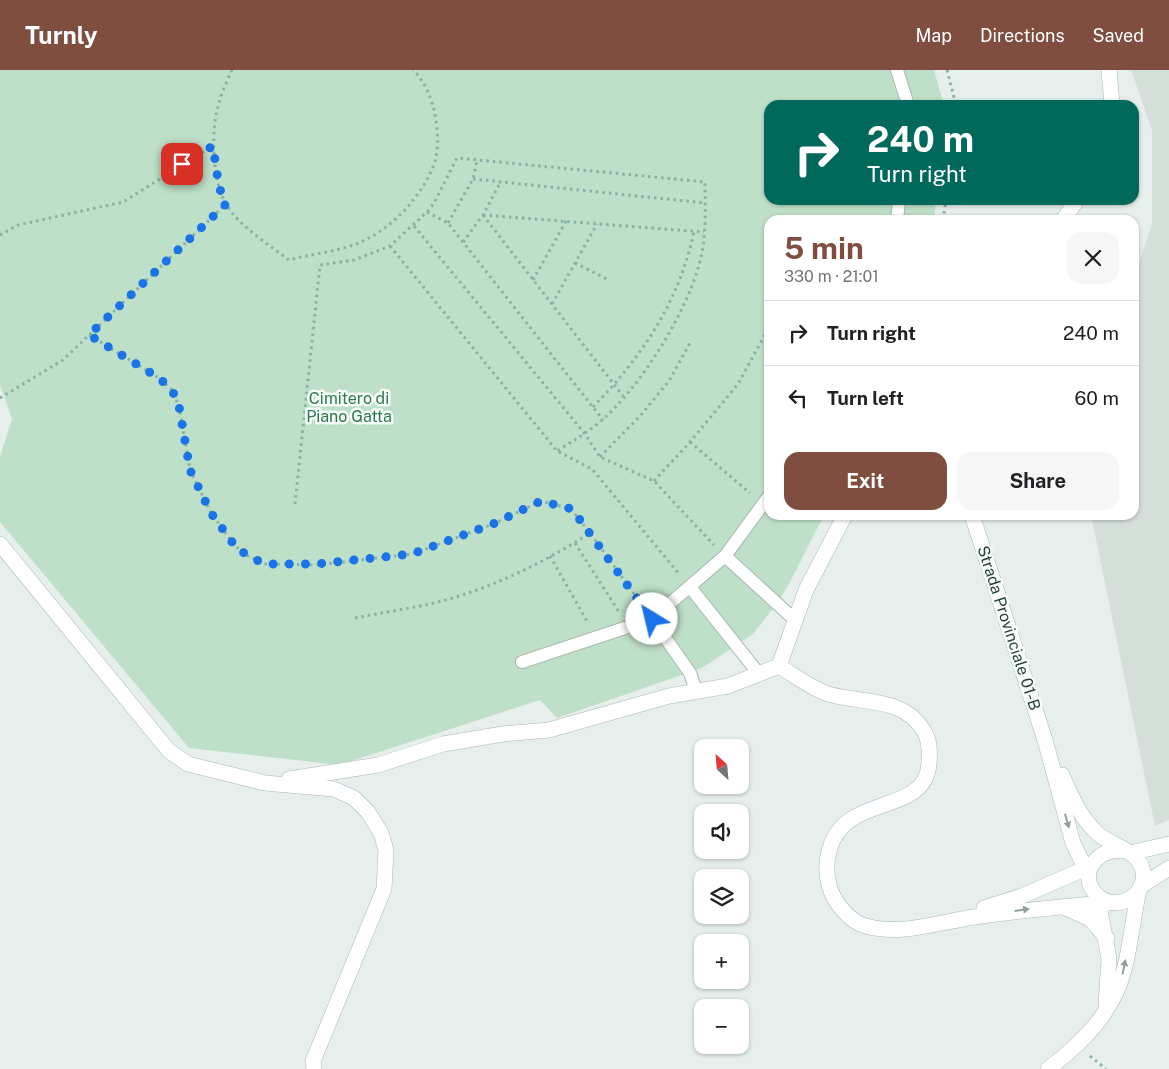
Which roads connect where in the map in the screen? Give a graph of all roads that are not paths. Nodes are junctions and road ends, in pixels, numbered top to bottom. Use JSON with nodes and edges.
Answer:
{"nodes":[{"id":1,"x":897,"y":70,"type":"edge"},
{"id":2,"x":1110,"y":70,"type":"edge"},
{"id":3,"x":906,"y":100,"type":"edge"},
{"id":4,"x":1112,"y":100,"type":"edge"},
{"id":5,"x":764,"y":503,"type":"edge"},
{"id":6,"x":842,"y":520,"type":"edge"},
{"id":7,"x":974,"y":520,"type":"edge"},
{"id":8,"x":0,"y":544,"type":"edge"},
{"id":9,"x":725,"y":556,"type":"junction"},
{"id":10,"x":690,"y":587,"type":"junction"},
{"id":11,"x":652,"y":619,"type":"junction"},
{"id":12,"x":795,"y":620,"type":"junction"},
{"id":13,"x":522,"y":662,"type":"dead end"},
{"id":14,"x":779,"y":666,"type":"junction"},
{"id":15,"x":759,"y":674,"type":"junction"},
{"id":16,"x":696,"y":691,"type":"junction"},
{"id":17,"x":1045,"y":740,"type":"junction"},
{"id":18,"x":265,"y":783,"type":"junction"},
{"id":19,"x":1169,"y":844,"type":"edge"},
{"id":20,"x":1128,"y":852,"type":"junction"},
{"id":21,"x":1169,"y":868,"type":"edge"},
{"id":22,"x":1088,"y":870,"type":"junction"},
{"id":23,"x":1140,"y":888,"type":"junction"},
{"id":24,"x":1098,"y":900,"type":"junction"},
{"id":25,"x":1060,"y":906,"type":"junction"},
{"id":26,"x":940,"y":922,"type":"junction"},
{"id":27,"x":1107,"y":938,"type":"junction"},
{"id":28,"x":1106,"y":1012,"type":"junction"},
{"id":29,"x":314,"y":1069,"type":"edge"},
{"id":30,"x":1048,"y":1069,"type":"edge"}],
"edges":[{"from":1,"to":3,"type":"lane"},
{"from":2,"to":4,"type":"street"},
{"from":5,"to":9,"type":"lane"},
{"from":6,"to":12,"type":"street"},
{"from":7,"to":17,"type":"street","name":"Strada Provinciale 01-B"},
{"from":8,"to":18,"type":"street"},
{"from":9,"to":10,"type":"lane"},
{"from":9,"to":12,"type":"lane"},
{"from":10,"to":11,"type":"lane"},
{"from":10,"to":15,"type":"lane"},
{"from":11,"to":13,"type":"lane"},
{"from":11,"to":16,"type":"lane"},
{"from":12,"to":14,"type":"street"},
{"from":14,"to":15,"type":"street"},
{"from":14,"to":26,"type":"street"},
{"from":15,"to":16,"type":"street"},
{"from":16,"to":18,"type":"street"},
{"from":17,"to":20,"type":"street"},
{"from":17,"to":22,"type":"street","one_way":true},
{"from":18,"to":29,"type":"street"},
{"from":19,"to":20,"type":"street"},
{"from":20,"to":22,"type":"street"},
{"from":20,"to":23,"type":"street"},
{"from":21,"to":23,"type":"street"},
{"from":22,"to":24,"type":"street"},
{"from":22,"to":26,"type":"street"},
{"from":23,"to":24,"type":"street"},
{"from":28,"to":23,"type":"street","one_way":true},
{"from":24,"to":25,"type":"street"},
{"from":24,"to":27,"type":"street"},
{"from":26,"to":25,"type":"street","one_way":true},
{"from":25,"to":27,"type":"street"},
{"from":27,"to":28,"type":"street"},
{"from":28,"to":30,"type":"street"}]}
